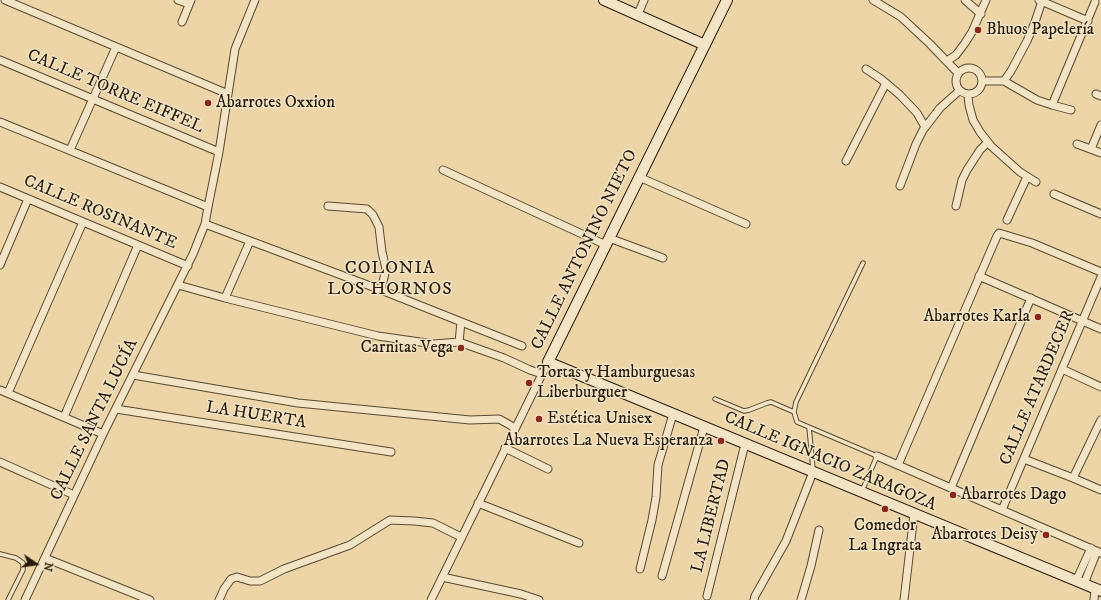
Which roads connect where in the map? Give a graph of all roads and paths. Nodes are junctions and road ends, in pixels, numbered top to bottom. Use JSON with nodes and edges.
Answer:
{"nodes":[{"id":1,"x":5,"y":0,"type":"edge"},
{"id":2,"x":178,"y":0,"type":"edge"},
{"id":3,"x":255,"y":0,"type":"edge"},
{"id":4,"x":604,"y":0,"type":"edge"},
{"id":5,"x":644,"y":0,"type":"edge"},
{"id":6,"x":727,"y":0,"type":"edge"},
{"id":7,"x":873,"y":0,"type":"edge"},
{"id":8,"x":965,"y":0,"type":"edge"},
{"id":9,"x":986,"y":0,"type":"edge"},
{"id":10,"x":1040,"y":1,"type":"edge"},
{"id":11,"x":190,"y":2,"type":"edge"},
{"id":12,"x":1095,"y":2,"type":"dead end"},
{"id":13,"x":638,"y":14,"type":"junction"},
{"id":14,"x":981,"y":14,"type":"junction"},
{"id":15,"x":1088,"y":20,"type":"junction"},
{"id":16,"x":182,"y":22,"type":"dead end"},
{"id":17,"x":705,"y":45,"type":"junction"},
{"id":18,"x":116,"y":47,"type":"junction"},
{"id":19,"x":0,"y":60,"type":"edge"},
{"id":20,"x":947,"y":61,"type":"junction"},
{"id":21,"x":866,"y":69,"type":"dead end"},
{"id":22,"x":958,"y":73,"type":"junction"},
{"id":23,"x":983,"y":81,"type":"junction"},
{"id":24,"x":1004,"y":82,"type":"junction"},
{"id":25,"x":886,"y":83,"type":"junction"},
{"id":26,"x":959,"y":91,"type":"junction"},
{"id":27,"x":228,"y":94,"type":"junction"},
{"id":28,"x":968,"y":95,"type":"junction"},
{"id":29,"x":93,"y":99,"type":"junction"},
{"id":30,"x":1052,"y":105,"type":"junction"},
{"id":31,"x":1071,"y":110,"type":"dead end"},
{"id":32,"x":0,"y":122,"type":"edge"},
{"id":33,"x":1101,"y":125,"type":"edge"},
{"id":34,"x":925,"y":127,"type":"junction"},
{"id":35,"x":988,"y":142,"type":"junction"},
{"id":36,"x":1077,"y":144,"type":"dead end"},
{"id":37,"x":1091,"y":149,"type":"junction"},
{"id":38,"x":70,"y":150,"type":"junction"},
{"id":39,"x":219,"y":152,"type":"junction"},
{"id":40,"x":1101,"y":152,"type":"edge"},
{"id":41,"x":846,"y":161,"type":"dead end"},
{"id":42,"x":443,"y":170,"type":"dead end"},
{"id":43,"x":639,"y":177,"type":"junction"},
{"id":44,"x":1027,"y":177,"type":"junction"},
{"id":45,"x":1036,"y":182,"type":"dead end"},
{"id":46,"x":900,"y":186,"type":"dead end"},
{"id":47,"x":0,"y":188,"type":"edge"},
{"id":48,"x":1054,"y":194,"type":"dead end"},
{"id":49,"x":28,"y":199,"type":"junction"},
{"id":50,"x":328,"y":206,"type":"dead end"},
{"id":51,"x":956,"y":206,"type":"dead end"},
{"id":52,"x":208,"y":207,"type":"junction"},
{"id":53,"x":1101,"y":214,"type":"edge"},
{"id":54,"x":1007,"y":220,"type":"dead end"},
{"id":55,"x":83,"y":222,"type":"junction"},
{"id":56,"x":205,"y":224,"type":"junction"},
{"id":57,"x":746,"y":224,"type":"dead end"},
{"id":58,"x":250,"y":241,"type":"junction"},
{"id":59,"x":607,"y":241,"type":"junction"},
{"id":60,"x":138,"y":245,"type":"junction"},
{"id":61,"x":663,"y":258,"type":"dead end"},
{"id":62,"x":863,"y":263,"type":"dead end"},
{"id":63,"x":0,"y":265,"type":"edge"},
{"id":64,"x":188,"y":266,"type":"junction"},
{"id":65,"x":1101,"y":272,"type":"edge"},
{"id":66,"x":979,"y":276,"type":"junction"},
{"id":67,"x":1101,"y":277,"type":"edge"},
{"id":68,"x":178,"y":285,"type":"junction"},
{"id":69,"x":381,"y":290,"type":"junction"},
{"id":70,"x":225,"y":298,"type":"junction"},
{"id":71,"x":1031,"y":298,"type":"junction"},
{"id":72,"x":1082,"y":321,"type":"junction"},
{"id":73,"x":461,"y":322,"type":"junction"},
{"id":74,"x":1101,"y":329,"type":"edge"},
{"id":75,"x":459,"y":342,"type":"junction"},
{"id":76,"x":522,"y":346,"type":"dead end"},
{"id":77,"x":548,"y":362,"type":"junction"},
{"id":78,"x":1062,"y":370,"type":"junction"},
{"id":79,"x":542,"y":374,"type":"junction"},
{"id":80,"x":133,"y":375,"type":"junction"},
{"id":81,"x":1101,"y":387,"type":"edge"},
{"id":82,"x":0,"y":390,"type":"edge"},
{"id":83,"x":8,"y":393,"type":"junction"},
{"id":84,"x":715,"y":399,"type":"dead end"},
{"id":85,"x":116,"y":409,"type":"junction"},
{"id":86,"x":794,"y":412,"type":"junction"},
{"id":87,"x":673,"y":414,"type":"junction"},
{"id":88,"x":64,"y":417,"type":"junction"},
{"id":89,"x":1101,"y":420,"type":"edge"},
{"id":90,"x":808,"y":426,"type":"junction"},
{"id":91,"x":704,"y":427,"type":"junction"},
{"id":92,"x":515,"y":429,"type":"junction"},
{"id":93,"x":103,"y":434,"type":"junction"},
{"id":94,"x":745,"y":444,"type":"junction"},
{"id":95,"x":505,"y":448,"type":"junction"},
{"id":96,"x":391,"y":452,"type":"dead end"},
{"id":97,"x":875,"y":455,"type":"junction"},
{"id":98,"x":1024,"y":459,"type":"junction"},
{"id":99,"x":0,"y":462,"type":"edge"},
{"id":100,"x":898,"y":465,"type":"junction"},
{"id":101,"x":548,"y":470,"type":"dead end"},
{"id":102,"x":813,"y":472,"type":"junction"},
{"id":103,"x":1073,"y":478,"type":"junction"},
{"id":104,"x":951,"y":488,"type":"junction"},
{"id":105,"x":1101,"y":490,"type":"edge"},
{"id":106,"x":861,"y":492,"type":"junction"},
{"id":107,"x":74,"y":495,"type":"junction"},
{"id":108,"x":479,"y":501,"type":"junction"},
{"id":109,"x":1002,"y":510,"type":"junction"},
{"id":110,"x":914,"y":514,"type":"junction"},
{"id":111,"x":527,"y":518,"type":"dead end"},
{"id":112,"x":819,"y":530,"type":"dead end"},
{"id":113,"x":461,"y":537,"type":"junction"},
{"id":114,"x":579,"y":543,"type":"dead end"},
{"id":115,"x":1096,"y":550,"type":"edge"},
{"id":116,"x":0,"y":554,"type":"edge"},
{"id":117,"x":45,"y":558,"type":"junction"},
{"id":118,"x":640,"y":569,"type":"dead end"},
{"id":119,"x":662,"y":576,"type":"dead end"},
{"id":120,"x":442,"y":577,"type":"junction"},
{"id":121,"x":1080,"y":583,"type":"junction"},
{"id":122,"x":1098,"y":590,"type":"edge"},
{"id":123,"x":707,"y":596,"type":"dead end"},
{"id":124,"x":8,"y":600,"type":"edge"},
{"id":125,"x":26,"y":600,"type":"edge"},
{"id":126,"x":150,"y":600,"type":"edge"},
{"id":127,"x":219,"y":600,"type":"edge"},
{"id":128,"x":431,"y":600,"type":"edge"},
{"id":129,"x":539,"y":600,"type":"edge"},
{"id":130,"x":754,"y":600,"type":"edge"},
{"id":131,"x":801,"y":600,"type":"edge"},
{"id":132,"x":904,"y":600,"type":"edge"},
{"id":133,"x":1094,"y":600,"type":"edge"}],
"edges":[{"from":1,"to":18,"type":"street"},
{"from":2,"to":11,"type":"street"},
{"from":3,"to":27,"type":"street","name":"CALLE SANTA LUCÍA"},
{"from":4,"to":13,"type":"main road"},
{"from":5,"to":13,"type":"street"},
{"from":6,"to":17,"type":"main road","name":"CALLE ANTONINO NIETO"},
{"from":7,"to":20,"type":"street"},
{"from":8,"to":14,"type":"street"},
{"from":9,"to":14,"type":"street"},
{"from":10,"to":15,"type":"street"},
{"from":10,"to":24,"type":"street"},
{"from":11,"to":16,"type":"street"},
{"from":12,"to":15,"type":"street"},
{"from":13,"to":17,"type":"main road"},
{"from":14,"to":20,"type":"street"},
{"from":15,"to":30,"type":"street"},
{"from":17,"to":43,"type":"main road","name":"CALLE ANTONINO NIETO"},
{"from":18,"to":27,"type":"street"},
{"from":18,"to":29,"type":"street"},
{"from":19,"to":29,"type":"street","name":"CALLE TORRE EIFFEL"},
{"from":20,"to":22,"type":"street"},
{"from":21,"to":25,"type":"street"},
{"from":22,"to":23,"type":"street"},
{"from":22,"to":26,"type":"street"},
{"from":23,"to":24,"type":"street"},
{"from":23,"to":28,"type":"street"},
{"from":24,"to":30,"type":"street"},
{"from":25,"to":34,"type":"street"},
{"from":25,"to":41,"type":"street"},
{"from":26,"to":28,"type":"street"},
{"from":26,"to":34,"type":"street"},
{"from":27,"to":39,"type":"street","name":"CALLE SANTA LUCÍA"},
{"from":28,"to":35,"type":"street"},
{"from":29,"to":38,"type":"street"},
{"from":29,"to":39,"type":"street","name":"CALLE TORRE EIFFEL"},
{"from":30,"to":31,"type":"street"},
{"from":32,"to":38,"type":"street"},
{"from":33,"to":37,"type":"street"},
{"from":34,"to":46,"type":"street"},
{"from":35,"to":44,"type":"street"},
{"from":35,"to":51,"type":"street"},
{"from":36,"to":37,"type":"street"},
{"from":37,"to":40,"type":"street"},
{"from":38,"to":52,"type":"street"},
{"from":39,"to":52,"type":"street","name":"CALLE SANTA LUCÍA"},
{"from":42,"to":59,"type":"street"},
{"from":43,"to":57,"type":"street"},
{"from":43,"to":59,"type":"main road","name":"CALLE ANTONINO NIETO"},
{"from":44,"to":45,"type":"street"},
{"from":44,"to":54,"type":"street"},
{"from":47,"to":49,"type":"street","name":"CALLE ROSINANTE"},
{"from":48,"to":53,"type":"street"},
{"from":49,"to":55,"type":"street","name":"CALLE ROSINANTE"},
{"from":49,"to":63,"type":"street"},
{"from":50,"to":69,"type":"street"},
{"from":52,"to":56,"type":"street","name":"CALLE SANTA LUCÍA"},
{"from":55,"to":60,"type":"street","name":"CALLE ROSINANTE"},
{"from":55,"to":83,"type":"street"},
{"from":56,"to":58,"type":"street"},
{"from":56,"to":64,"type":"street","name":"CALLE SANTA LUCÍA"},
{"from":58,"to":69,"type":"street"},
{"from":58,"to":70,"type":"street"},
{"from":59,"to":61,"type":"street"},
{"from":59,"to":77,"type":"main road","name":"CALLE ANTONINO NIETO"},
{"from":60,"to":64,"type":"street","name":"CALLE ROSINANTE"},
{"from":60,"to":88,"type":"street"},
{"from":62,"to":86,"type":"lane"},
{"from":64,"to":68,"type":"street","name":"CALLE SANTA LUCÍA"},
{"from":65,"to":66,"type":"street"},
{"from":66,"to":71,"type":"street"},
{"from":66,"to":100,"type":"street"},
{"from":67,"to":72,"type":"street","name":"CALLE ATARDECER"},
{"from":68,"to":70,"type":"street"},
{"from":68,"to":80,"type":"street","name":"CALLE SANTA LUCÍA"},
{"from":69,"to":73,"type":"street"},
{"from":70,"to":75,"type":"street"},
{"from":71,"to":72,"type":"street"},
{"from":71,"to":104,"type":"street"},
{"from":72,"to":74,"type":"street"},
{"from":72,"to":78,"type":"street","name":"CALLE ATARDECER"},
{"from":73,"to":75,"type":"street"},
{"from":73,"to":76,"type":"street"},
{"from":75,"to":79,"type":"street"},
{"from":77,"to":79,"type":"street","name":"CALLE ANTONINO NIETO"},
{"from":77,"to":87,"type":"main road","name":"CALLE IGNACIO ZARAGOZA"},
{"from":78,"to":81,"type":"street"},
{"from":78,"to":98,"type":"street","name":"CALLE ATARDECER"},
{"from":79,"to":92,"type":"street","name":"CALLE ANTONINO NIETO"},
{"from":80,"to":85,"type":"street","name":"CALLE SANTA LUCÍA"},
{"from":80,"to":92,"type":"street"},
{"from":82,"to":83,"type":"street"},
{"from":83,"to":88,"type":"street"},
{"from":84,"to":86,"type":"lane"},
{"from":85,"to":93,"type":"street","name":"CALLE SANTA LUCÍA"},
{"from":85,"to":96,"type":"street","name":"LA HUERTA"},
{"from":86,"to":90,"type":"lane"},
{"from":87,"to":91,"type":"main road","name":"CALLE IGNACIO ZARAGOZA"},
{"from":87,"to":118,"type":"street"},
{"from":88,"to":93,"type":"street"},
{"from":89,"to":103,"type":"street"},
{"from":90,"to":97,"type":"lane"},
{"from":90,"to":102,"type":"lane"},
{"from":91,"to":94,"type":"main road","name":"CALLE IGNACIO ZARAGOZA"},
{"from":91,"to":119,"type":"street"},
{"from":92,"to":95,"type":"street","name":"CALLE ANTONINO NIETO"},
{"from":93,"to":107,"type":"street","name":"CALLE SANTA LUCÍA"},
{"from":94,"to":102,"type":"main road","name":"CALLE IGNACIO ZARAGOZA"},
{"from":94,"to":123,"type":"street","name":"LA LIBERTAD"},
{"from":95,"to":101,"type":"street"},
{"from":95,"to":108,"type":"street","name":"CALLE ANTONINO NIETO"},
{"from":97,"to":100,"type":"street"},
{"from":97,"to":106,"type":"lane"},
{"from":98,"to":103,"type":"street"},
{"from":98,"to":109,"type":"street","name":"CALLE ATARDECER"},
{"from":99,"to":107,"type":"street"},
{"from":100,"to":104,"type":"street"},
{"from":102,"to":106,"type":"main road","name":"CALLE IGNACIO ZARAGOZA"},
{"from":102,"to":130,"type":"street"},
{"from":103,"to":105,"type":"street"},
{"from":104,"to":109,"type":"street"},
{"from":106,"to":110,"type":"main road","name":"CALLE IGNACIO ZARAGOZA"},
{"from":107,"to":117,"type":"street","name":"CALLE SANTA LUCÍA"},
{"from":108,"to":111,"type":"street"},
{"from":108,"to":113,"type":"street","name":"CALLE ANTONINO NIETO"},
{"from":108,"to":114,"type":"street"},
{"from":109,"to":115,"type":"street"},
{"from":110,"to":121,"type":"main road","name":"CALLE IGNACIO ZARAGOZA"},
{"from":110,"to":132,"type":"street"},
{"from":112,"to":131,"type":"street"},
{"from":113,"to":120,"type":"street","name":"CALLE ANTONINO NIETO"},
{"from":113,"to":127,"type":"street"},
{"from":115,"to":121,"type":"street"},
{"from":116,"to":124,"type":"lane"},
{"from":117,"to":125,"type":"street","name":"CALLE SANTA LUCÍA"},
{"from":117,"to":126,"type":"street"},
{"from":120,"to":128,"type":"street","name":"CALLE ANTONINO NIETO"},
{"from":120,"to":129,"type":"street"},
{"from":121,"to":122,"type":"main road","name":"CALLE IGNACIO ZARAGOZA"},
{"from":122,"to":133,"type":"street"}]}
